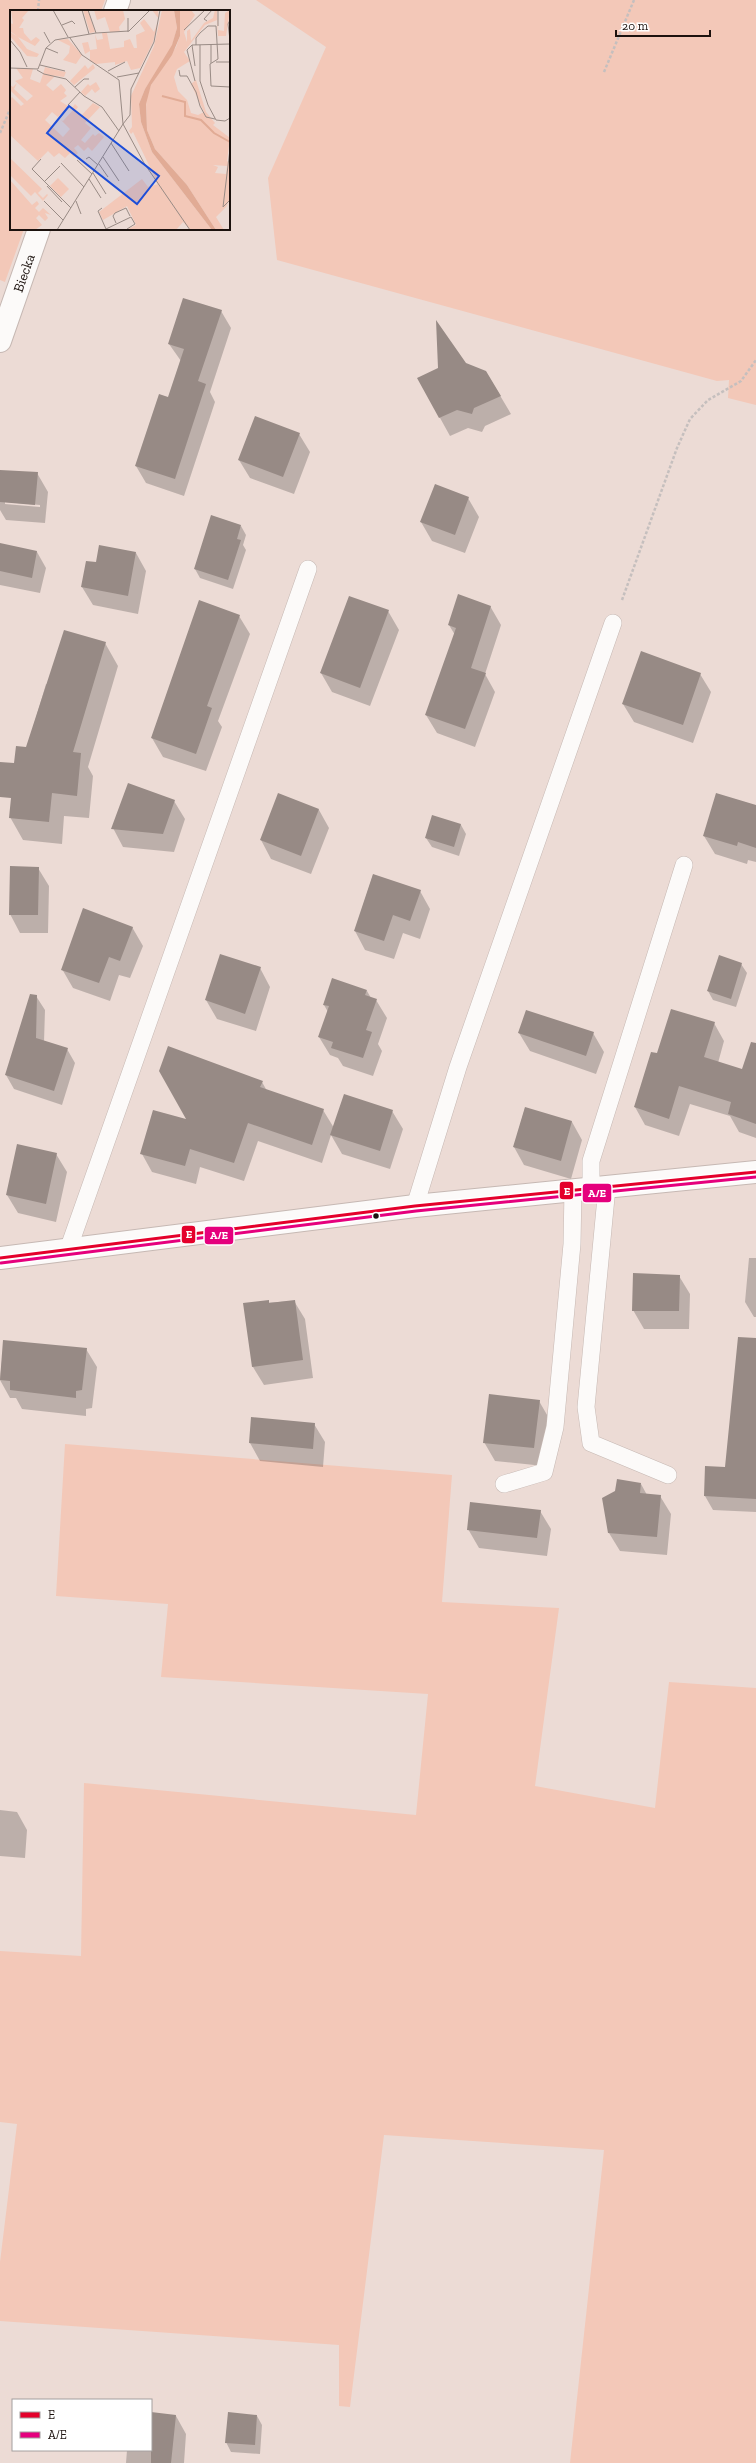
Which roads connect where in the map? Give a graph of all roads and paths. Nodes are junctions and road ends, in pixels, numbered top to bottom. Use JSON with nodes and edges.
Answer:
{"nodes":[{"id":1,"x":39,"y":0,"type":"edge"},
{"id":2,"x":119,"y":0,"type":"edge"},
{"id":3,"x":634,"y":0,"type":"edge"},
{"id":4,"x":38,"y":10,"type":"edge"},
{"id":5,"x":116,"y":10,"type":"edge"},
{"id":6,"x":604,"y":72,"type":"dead end"},
{"id":7,"x":10,"y":109,"type":"edge"},
{"id":8,"x":0,"y":133,"type":"edge"},
{"id":9,"x":39,"y":230,"type":"edge"},
{"id":10,"x":0,"y":340,"type":"edge"},
{"id":11,"x":756,"y":360,"type":"edge"},
{"id":12,"x":308,"y":569,"type":"dead end"},
{"id":13,"x":613,"y":623,"type":"joint"},
{"id":14,"x":684,"y":865,"type":"dead end"},
{"id":15,"x":756,"y":1172,"type":"edge"},
{"id":16,"x":591,"y":1189,"type":"junction"},
{"id":17,"x":415,"y":1206,"type":"junction"},
{"id":18,"x":68,"y":1250,"type":"junction"},
{"id":19,"x":0,"y":1258,"type":"edge"},
{"id":20,"x":668,"y":1475,"type":"dead end"},
{"id":21,"x":504,"y":1484,"type":"dead end"}],
"edges":[{"from":1,"to":4,"type":"path"},
{"from":2,"to":5,"type":"street"},
{"from":3,"to":6,"type":"path"},
{"from":7,"to":8,"type":"path"},
{"from":9,"to":10,"type":"street","name":"Biecka"},
{"from":11,"to":13,"type":"path"},
{"from":12,"to":18,"type":"lane"},
{"from":13,"to":17,"type":"lane"},
{"from":14,"to":16,"type":"lane"},
{"from":15,"to":16,"type":"street"},
{"from":16,"to":17,"type":"street"},
{"from":16,"to":20,"type":"lane"},
{"from":16,"to":21,"type":"lane"},
{"from":17,"to":18,"type":"street"},
{"from":18,"to":19,"type":"street"}]}
